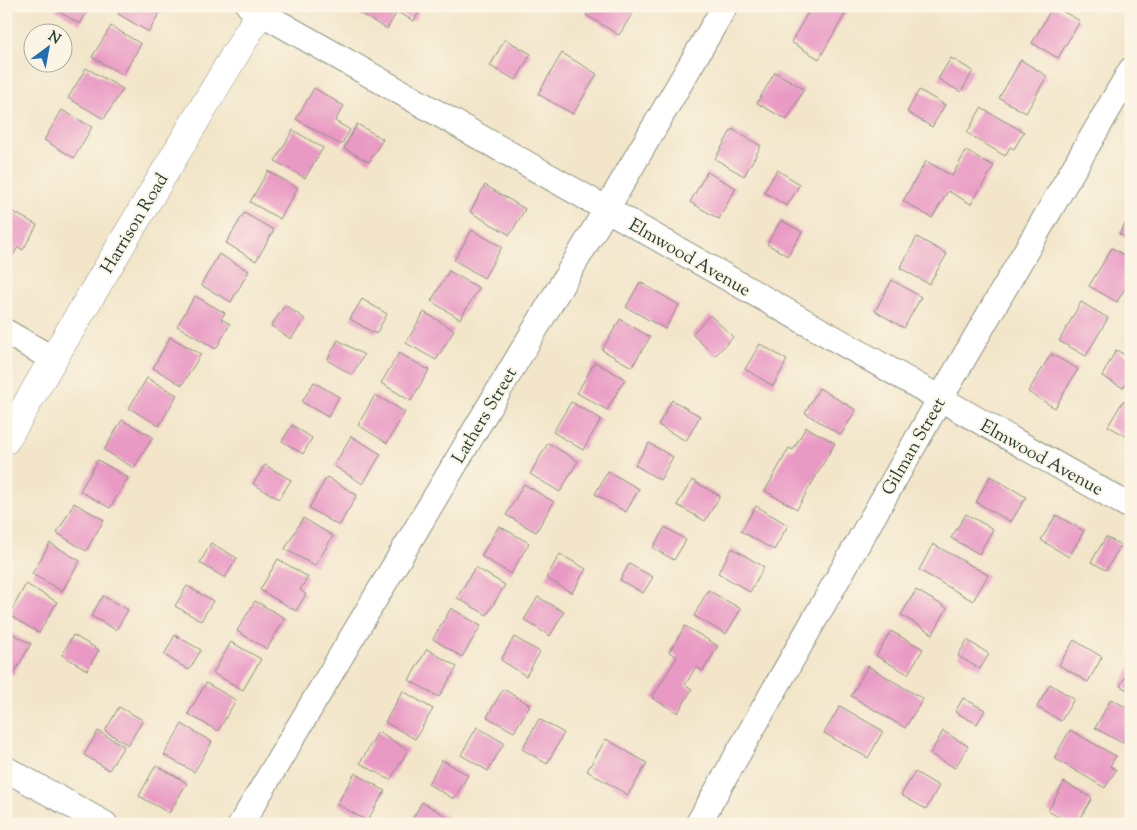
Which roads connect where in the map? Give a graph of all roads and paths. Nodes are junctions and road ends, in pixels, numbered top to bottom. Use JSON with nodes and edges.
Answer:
{"nodes":[{"id":1,"x":725,"y":6,"type":"edge"},
{"id":2,"x":258,"y":8,"type":"edge"},
{"id":3,"x":1131,"y":70,"type":"edge"},
{"id":4,"x":606,"y":210,"type":"junction"},
{"id":5,"x":6,"y":332,"type":"edge"},
{"id":6,"x":52,"y":358,"type":"junction"},
{"id":7,"x":940,"y":398,"type":"junction"},
{"id":8,"x":6,"y":440,"type":"edge"},
{"id":9,"x":1131,"y":507,"type":"edge"},
{"id":10,"x":6,"y":769,"type":"edge"},
{"id":11,"x":105,"y":824,"type":"edge"},
{"id":12,"x":241,"y":824,"type":"edge"},
{"id":13,"x":698,"y":824,"type":"edge"}],
"edges":[{"from":1,"to":4,"type":"street","name":"Lathers Street"},
{"from":2,"to":4,"type":"street","name":"Elmwood Avenue"},
{"from":2,"to":6,"type":"street","name":"Harrison Road"},
{"from":3,"to":7,"type":"street","name":"Gilman Street"},
{"from":4,"to":7,"type":"street","name":"Elmwood Avenue"},
{"from":4,"to":12,"type":"street","name":"Lathers Street"},
{"from":5,"to":6,"type":"street"},
{"from":6,"to":8,"type":"street","name":"Harrison Road"},
{"from":7,"to":9,"type":"street","name":"Elmwood Avenue"},
{"from":7,"to":13,"type":"street","name":"Gilman Street"},
{"from":10,"to":11,"type":"street"}]}
